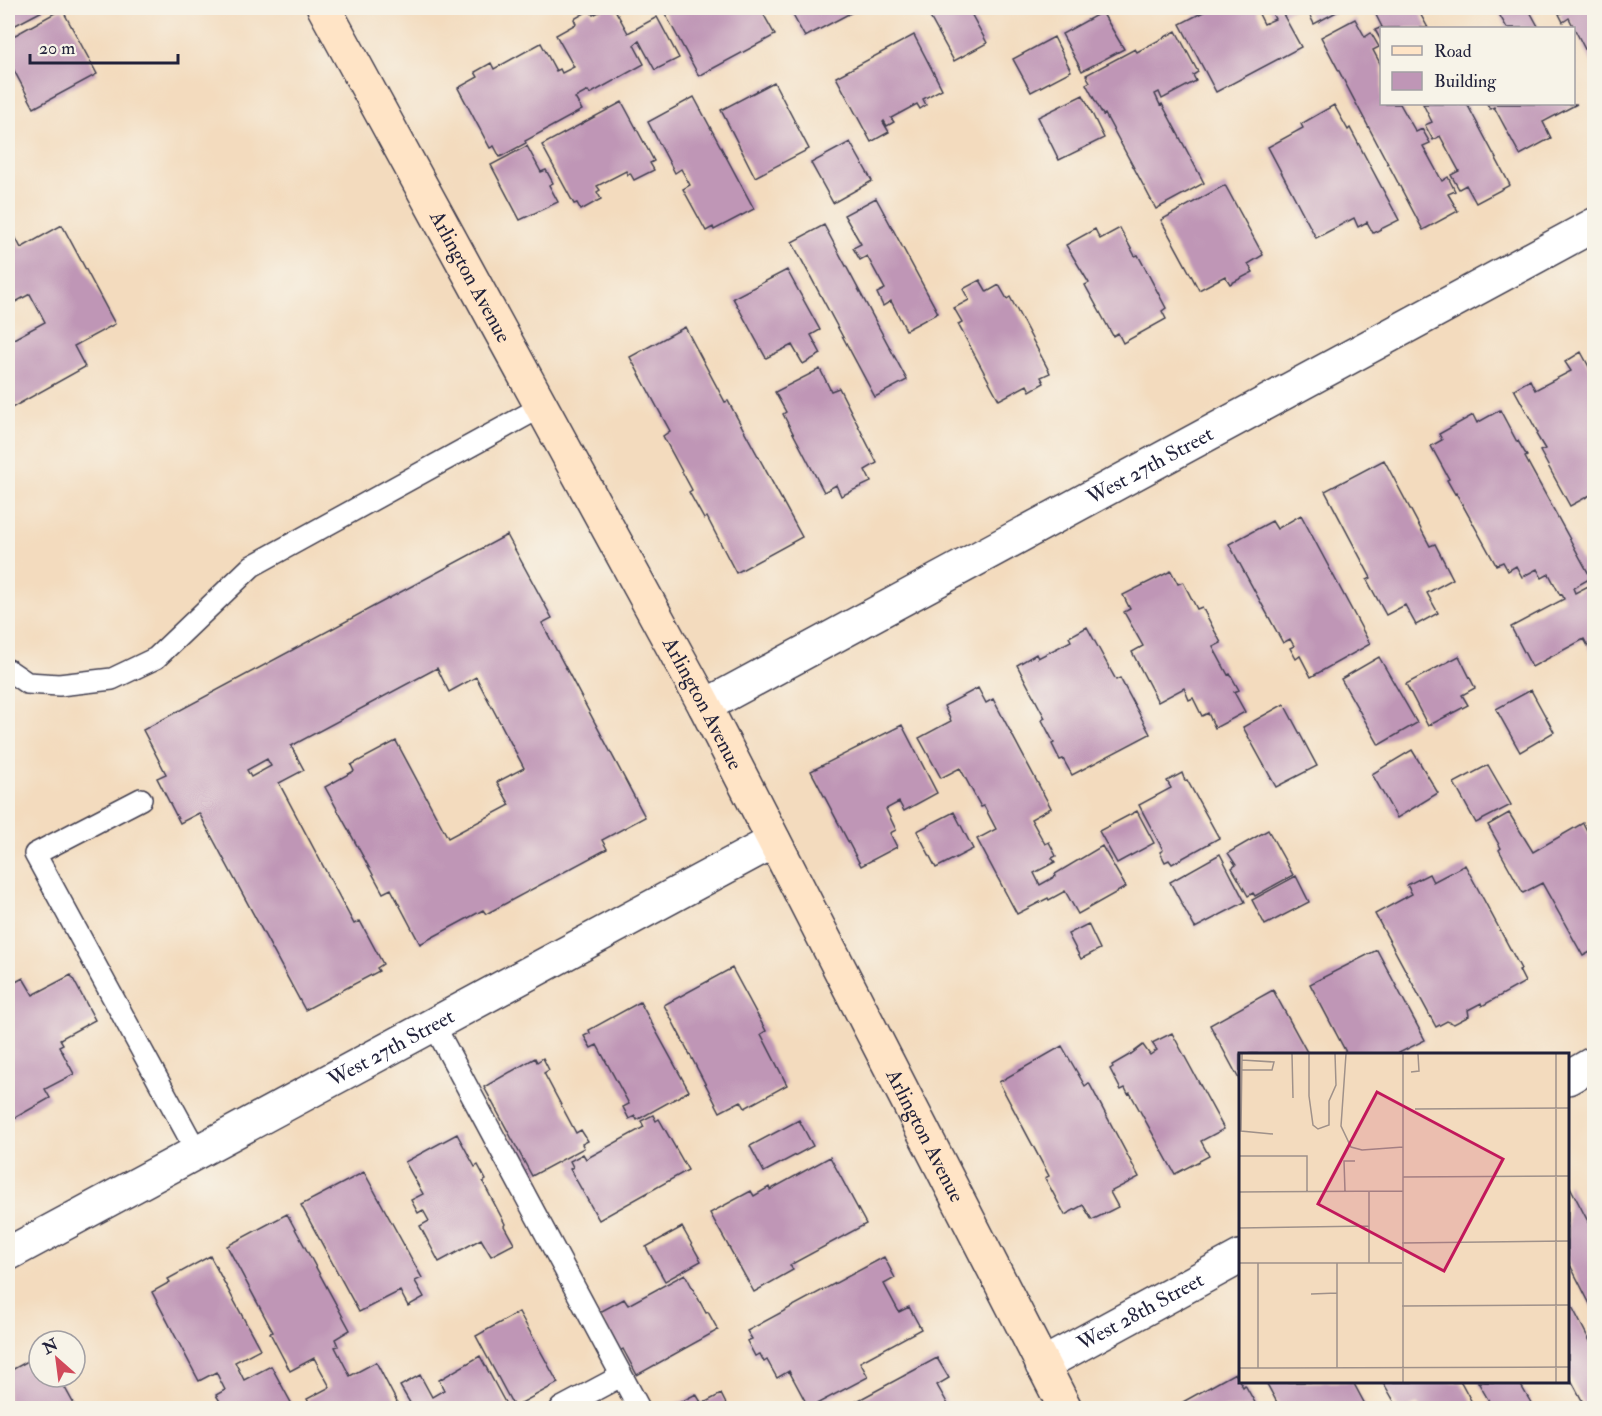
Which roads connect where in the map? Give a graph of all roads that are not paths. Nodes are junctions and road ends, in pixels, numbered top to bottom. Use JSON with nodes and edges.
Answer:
{"nodes":[{"id":1,"x":324,"y":8,"type":"edge"},
{"id":2,"x":1594,"y":225,"type":"edge"},
{"id":3,"x":542,"y":407,"type":"junction"},
{"id":4,"x":8,"y":670,"type":"edge"},
{"id":5,"x":705,"y":706,"type":"junction"},
{"id":6,"x":141,"y":799,"type":"dead end"},
{"id":7,"x":774,"y":841,"type":"junction"},
{"id":8,"x":434,"y":1025,"type":"junction"},
{"id":9,"x":1594,"y":1063,"type":"edge"},
{"id":10,"x":1569,"y":1077,"type":"edge"},
{"id":11,"x":197,"y":1152,"type":"junction"},
{"id":12,"x":8,"y":1254,"type":"edge"},
{"id":13,"x":1239,"y":1258,"type":"edge"},
{"id":14,"x":1042,"y":1365,"type":"junction"},
{"id":15,"x":621,"y":1376,"type":"junction"},
{"id":16,"x":561,"y":1408,"type":"edge"},
{"id":17,"x":639,"y":1408,"type":"edge"},
{"id":18,"x":1065,"y":1408,"type":"edge"}],
"edges":[{"from":1,"to":3,"type":"main road","name":"Arlington Avenue"},
{"from":2,"to":5,"type":"street","name":"West 27th Street"},
{"from":3,"to":4,"type":"lane"},
{"from":3,"to":5,"type":"main road","name":"Arlington Avenue"},
{"from":5,"to":7,"type":"main road","name":"Arlington Avenue"},
{"from":6,"to":11,"type":"lane"},
{"from":7,"to":8,"type":"street","name":"West 27th Street"},
{"from":7,"to":14,"type":"main road","name":"Arlington Avenue"},
{"from":8,"to":11,"type":"street","name":"West 27th Street"},
{"from":8,"to":15,"type":"lane"},
{"from":9,"to":10,"type":"street"},
{"from":11,"to":12,"type":"street","name":"West 27th Street"},
{"from":13,"to":14,"type":"street","name":"West 28th Street"},
{"from":14,"to":18,"type":"main road","name":"Arlington Avenue"},
{"from":15,"to":16,"type":"lane"},
{"from":15,"to":17,"type":"lane"}]}
